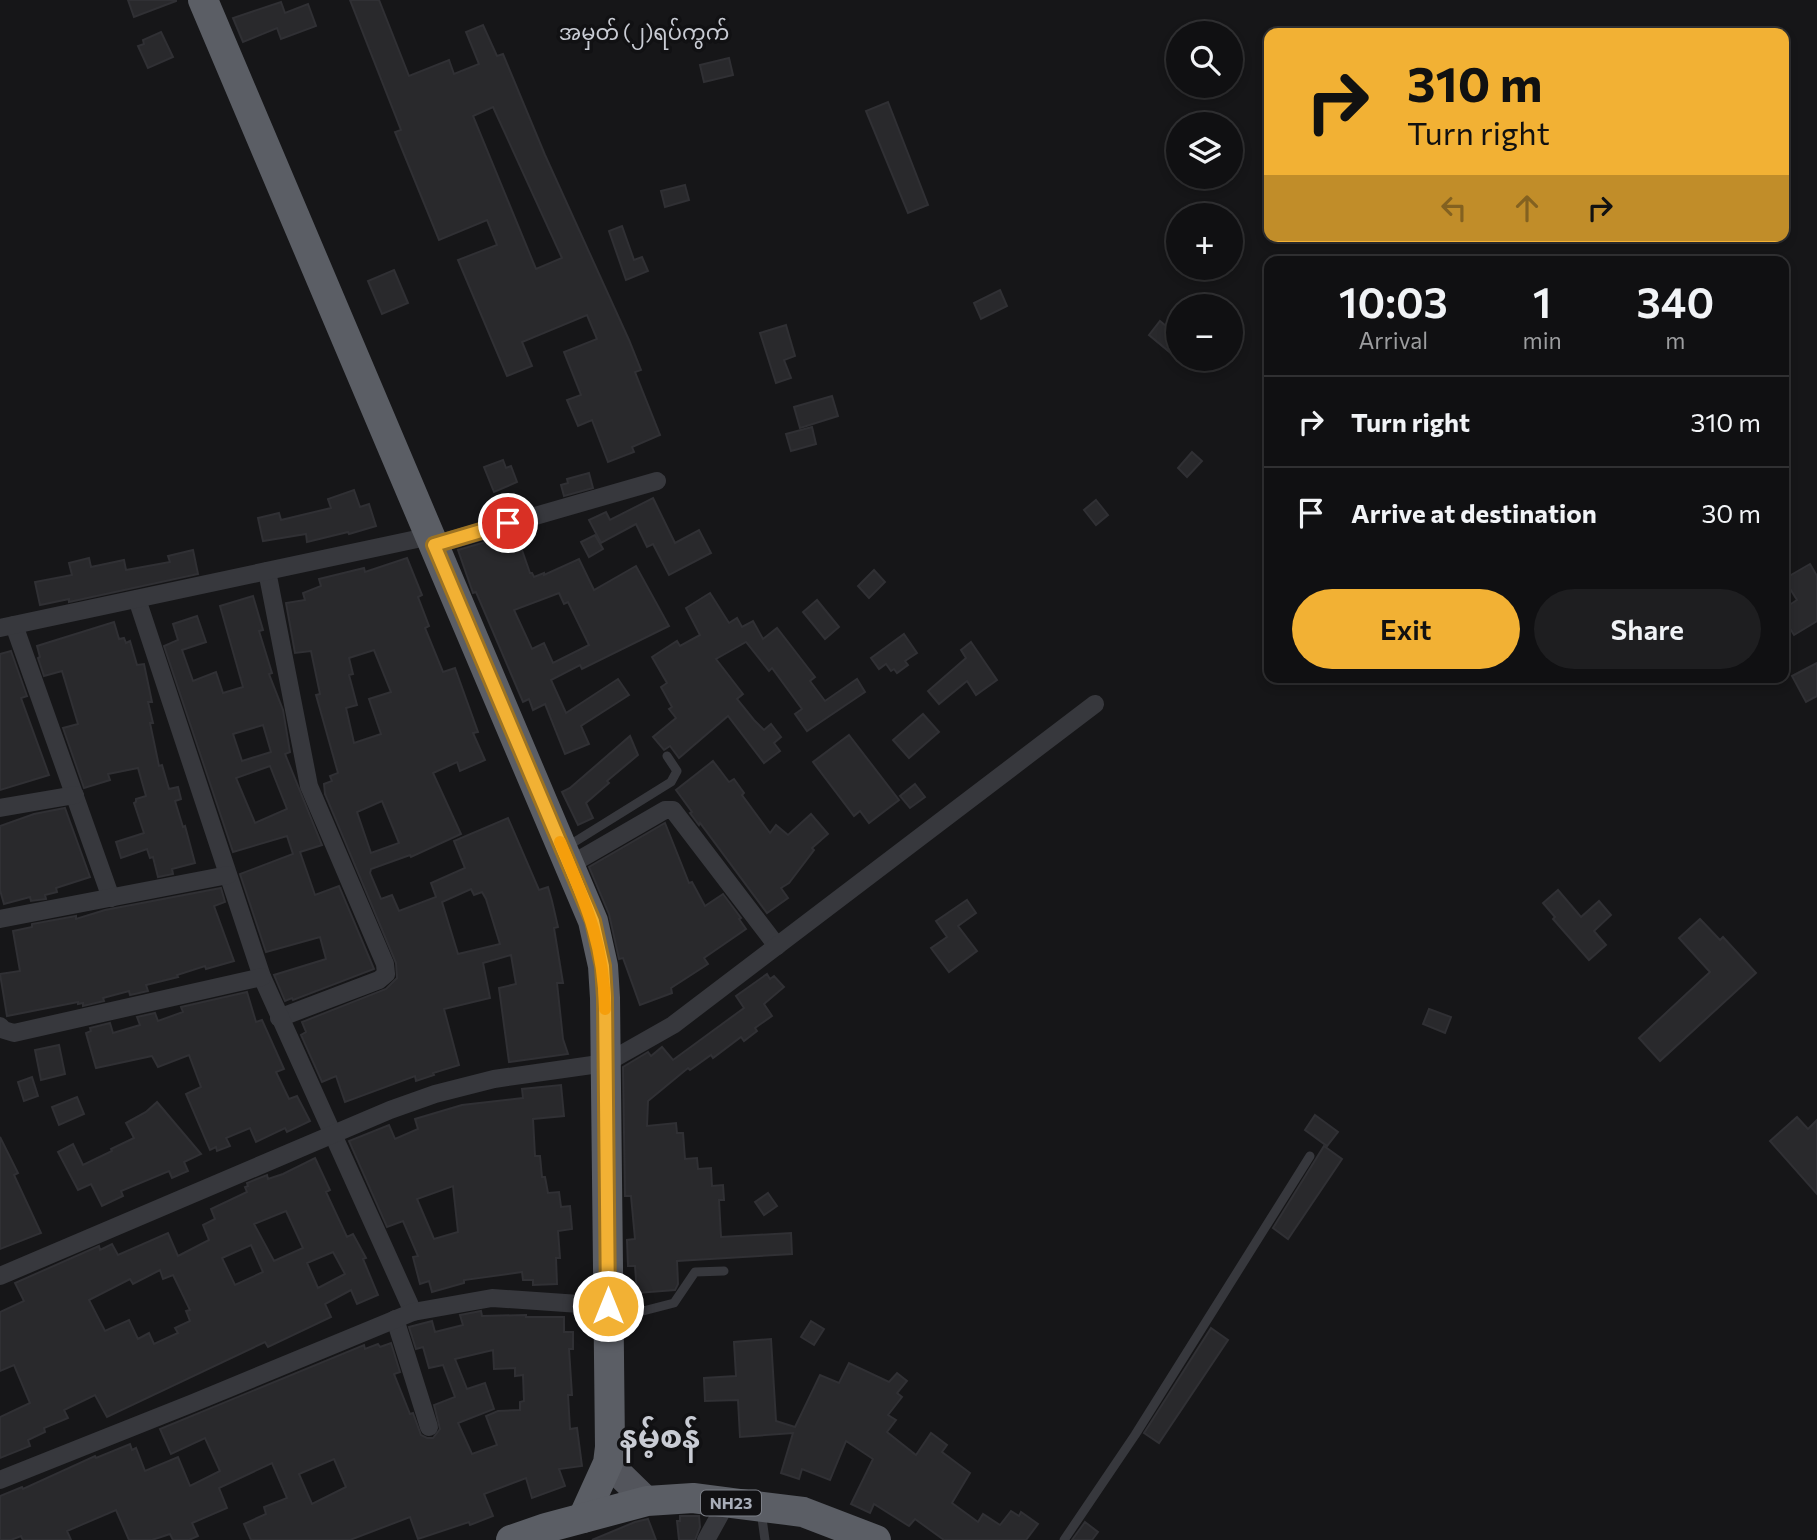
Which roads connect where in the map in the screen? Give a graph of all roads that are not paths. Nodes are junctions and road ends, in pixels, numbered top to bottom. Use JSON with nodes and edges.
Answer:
{"nodes":[{"id":1,"x":203,"y":0,"type":"edge"},
{"id":2,"x":657,"y":481,"type":"dead end"},
{"id":3,"x":432,"y":540,"type":"junction"},
{"id":4,"x":267,"y":571,"type":"junction"},
{"id":5,"x":137,"y":599,"type":"junction"},
{"id":6,"x":7,"y":627,"type":"edge"},
{"id":7,"x":1094,"y":704,"type":"dead end"},
{"id":8,"x":667,"y":756,"type":"dead end"},
{"id":9,"x":75,"y":795,"type":"junction"},
{"id":10,"x":0,"y":808,"type":"edge"},
{"id":11,"x":566,"y":857,"type":"junction"},
{"id":12,"x":228,"y":875,"type":"junction"},
{"id":13,"x":111,"y":898,"type":"junction"},
{"id":14,"x":0,"y":919,"type":"edge"},
{"id":15,"x":777,"y":946,"type":"junction"},
{"id":16,"x":262,"y":978,"type":"junction"},
{"id":17,"x":279,"y":1018,"type":"junction"},
{"id":18,"x":0,"y":1026,"type":"edge"},
{"id":19,"x":606,"y":1063,"type":"junction"},
{"id":20,"x":334,"y":1134,"type":"junction"},
{"id":21,"x":1310,"y":1156,"type":"dead end"},
{"id":22,"x":724,"y":1271,"type":"dead end"},
{"id":23,"x":0,"y":1276,"type":"edge"},
{"id":24,"x":413,"y":1312,"type":"junction"},
{"id":25,"x":608,"y":1313,"type":"junction"},
{"id":26,"x":395,"y":1320,"type":"junction"},
{"id":27,"x":429,"y":1427,"type":"dead end"},
{"id":28,"x":608,"y":1463,"type":"junction"},
{"id":29,"x":0,"y":1479,"type":"edge"},
{"id":30,"x":647,"y":1501,"type":"junction"},
{"id":31,"x":727,"y":1502,"type":"junction"},
{"id":32,"x":760,"y":1508,"type":"junction"},
{"id":33,"x":583,"y":1518,"type":"junction"},
{"id":34,"x":511,"y":1540,"type":"edge"},
{"id":35,"x":706,"y":1540,"type":"edge"},
{"id":36,"x":765,"y":1540,"type":"edge"},
{"id":37,"x":876,"y":1540,"type":"edge"},
{"id":38,"x":1064,"y":1540,"type":"edge"}],
"edges":[{"from":1,"to":3,"type":"highway"},
{"from":2,"to":3,"type":"street"},
{"from":3,"to":4,"type":"street"},
{"from":3,"to":11,"type":"highway"},
{"from":4,"to":5,"type":"street"},
{"from":4,"to":17,"type":"street"},
{"from":5,"to":6,"type":"street"},
{"from":5,"to":12,"type":"street"},
{"from":6,"to":9,"type":"street"},
{"from":7,"to":15,"type":"street"},
{"from":8,"to":11,"type":"lane"},
{"from":9,"to":10,"type":"street"},
{"from":9,"to":13,"type":"street"},
{"from":11,"to":15,"type":"street"},
{"from":11,"to":19,"type":"highway"},
{"from":12,"to":13,"type":"street"},
{"from":12,"to":16,"type":"street"},
{"from":13,"to":14,"type":"street"},
{"from":15,"to":19,"type":"street"},
{"from":16,"to":17,"type":"street"},
{"from":16,"to":18,"type":"street"},
{"from":17,"to":20,"type":"street"},
{"from":19,"to":20,"type":"street"},
{"from":19,"to":25,"type":"highway"},
{"from":20,"to":23,"type":"street"},
{"from":20,"to":24,"type":"street"},
{"from":21,"to":38,"type":"lane"},
{"from":22,"to":25,"type":"lane"},
{"from":24,"to":25,"type":"street"},
{"from":24,"to":26,"type":"street"},
{"from":25,"to":28,"type":"highway"},
{"from":26,"to":27,"type":"street"},
{"from":26,"to":29,"type":"street"},
{"from":28,"to":30,"type":"main road"},
{"from":28,"to":33,"type":"highway"},
{"from":30,"to":31,"type":"highway","number":"NH23"},
{"from":30,"to":33,"type":"highway","number":"NH23"},
{"from":31,"to":32,"type":"highway","number":"NH23"},
{"from":31,"to":35,"type":"street"},
{"from":32,"to":36,"type":"lane"},
{"from":32,"to":37,"type":"highway","number":"NH23"},
{"from":33,"to":34,"type":"highway"}]}
